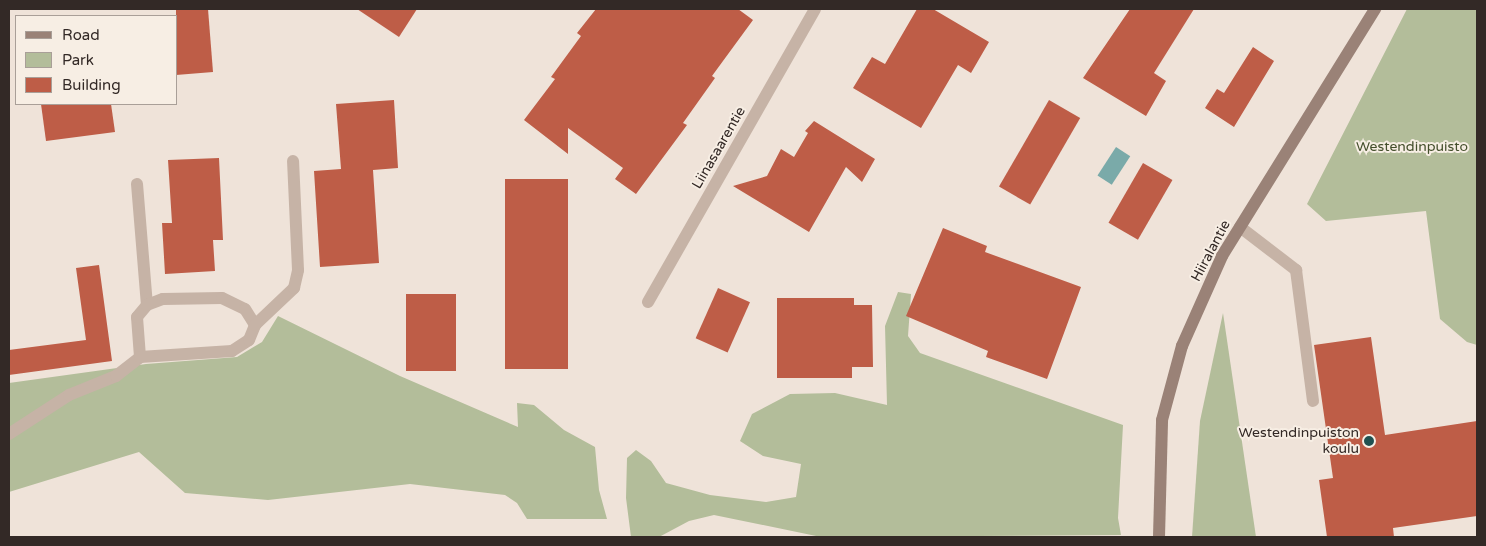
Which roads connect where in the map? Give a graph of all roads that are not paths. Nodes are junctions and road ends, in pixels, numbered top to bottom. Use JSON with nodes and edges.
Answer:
{"nodes":[{"id":1,"x":815,"y":9,"type":"edge"},
{"id":2,"x":1375,"y":9,"type":"edge"},
{"id":3,"x":293,"y":161,"type":"dead end"},
{"id":4,"x":137,"y":184,"type":"dead end"},
{"id":5,"x":1240,"y":227,"type":"junction"},
{"id":6,"x":648,"y":302,"type":"dead end"},
{"id":7,"x":146,"y":305,"type":"junction"},
{"id":8,"x":255,"y":325,"type":"junction"},
{"id":9,"x":140,"y":357,"type":"junction"},
{"id":10,"x":1313,"y":401,"type":"dead end"},
{"id":11,"x":9,"y":434,"type":"edge"},
{"id":12,"x":1160,"y":537,"type":"edge"}],
"edges":[{"from":1,"to":6,"type":"street","name":"Liinasaarentie"},
{"from":2,"to":5,"type":"street","name":"Hiiralantie"},
{"from":3,"to":8,"type":"street"},
{"from":4,"to":7,"type":"street"},
{"from":5,"to":10,"type":"street"},
{"from":5,"to":12,"type":"street","name":"Hiiralantie"},
{"from":7,"to":8,"type":"street"},
{"from":7,"to":9,"type":"street"},
{"from":8,"to":9,"type":"street"},
{"from":9,"to":11,"type":"street"}]}
